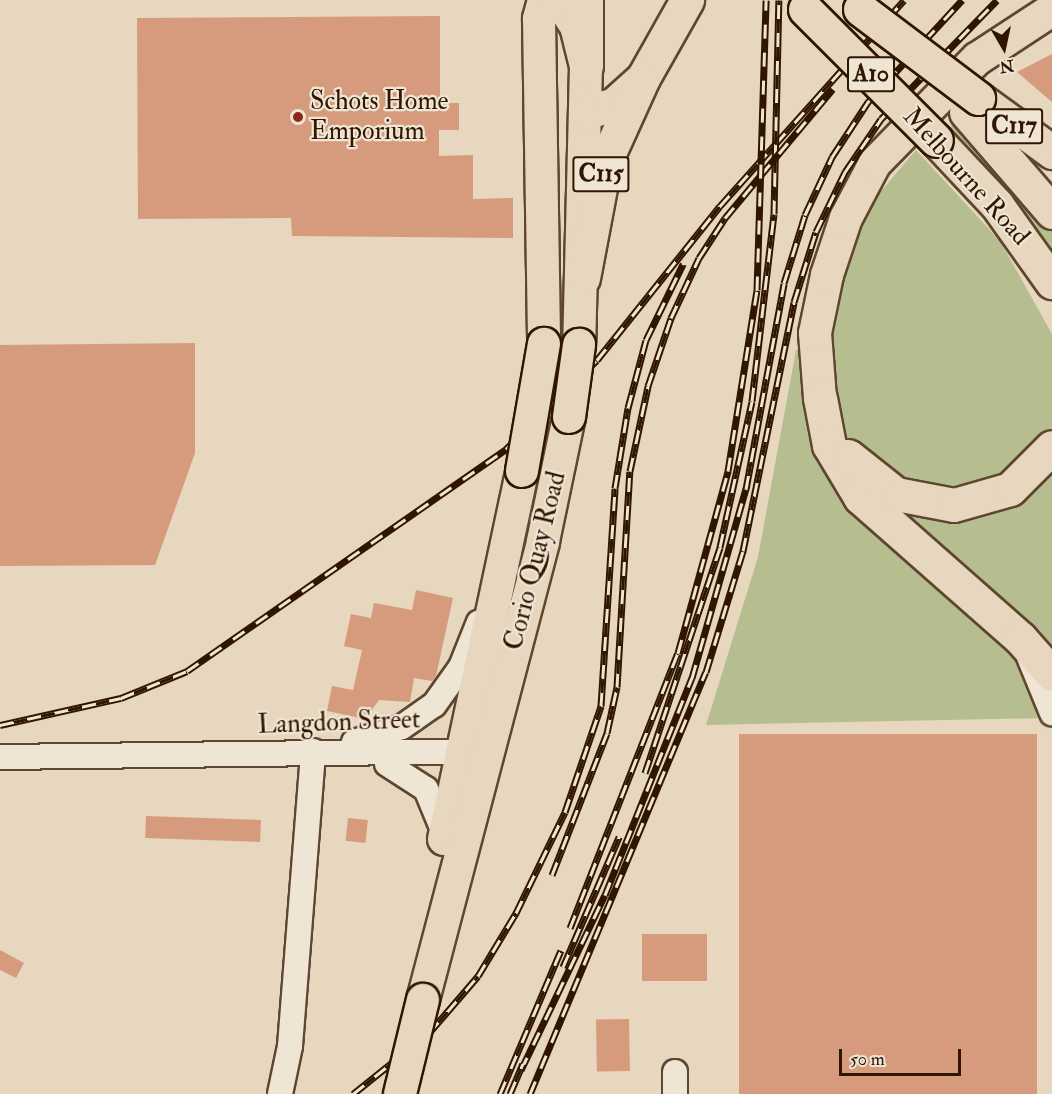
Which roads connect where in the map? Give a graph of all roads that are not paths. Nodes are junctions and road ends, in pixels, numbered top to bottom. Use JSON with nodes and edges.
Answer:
{"nodes":[{"id":1,"x":544,"y":0,"type":"edge"},
{"id":2,"x":559,"y":0,"type":"edge"},
{"id":3,"x":586,"y":0,"type":"edge"},
{"id":4,"x":687,"y":0,"type":"edge"},
{"id":5,"x":799,"y":3,"type":"edge"},
{"id":6,"x":856,"y":4,"type":"edge"},
{"id":7,"x":1052,"y":10,"type":"edge"},
{"id":8,"x":586,"y":66,"type":"junction"},
{"id":9,"x":643,"y":78,"type":"junction"},
{"id":10,"x":972,"y":105,"type":"junction"},
{"id":11,"x":586,"y":112,"type":"junction"},
{"id":12,"x":541,"y":114,"type":"junction"},
{"id":13,"x":993,"y":142,"type":"junction"},
{"id":14,"x":1052,"y":152,"type":"edge"},
{"id":15,"x":1052,"y":188,"type":"edge"},
{"id":16,"x":1052,"y":212,"type":"edge"},
{"id":17,"x":1031,"y":247,"type":"junction"},
{"id":18,"x":583,"y":278,"type":"junction"},
{"id":19,"x":1052,"y":282,"type":"edge"},
{"id":20,"x":1052,"y":300,"type":"edge"},
{"id":21,"x":820,"y":398,"type":"junction"},
{"id":22,"x":1052,"y":447,"type":"edge"},
{"id":23,"x":509,"y":536,"type":"junction"},
{"id":24,"x":1020,"y":638,"type":"junction"},
{"id":25,"x":1052,"y":674,"type":"edge"},
{"id":26,"x":1052,"y":712,"type":"edge"},
{"id":27,"x":314,"y":755,"type":"junction"},
{"id":28,"x":0,"y":757,"type":"edge"},
{"id":29,"x":472,"y":758,"type":"junction"},
{"id":30,"x":387,"y":764,"type":"junction"},
{"id":31,"x":445,"y":835,"type":"junction"},
{"id":32,"x":423,"y":1000,"type":"junction"},
{"id":33,"x":280,"y":1094,"type":"edge"},
{"id":34,"x":400,"y":1094,"type":"edge"}],
"edges":[{"from":1,"to":12,"type":"main road","name":"Corio Quay Road","number":"C115"},
{"from":2,"to":8,"type":"main road","name":"Corio Quay Road"},
{"from":3,"to":8,"type":"highway","number":"C115"},
{"from":4,"to":9,"type":"highway","number":"C115"},
{"from":5,"to":17,"type":"highway","name":"Melbourne Road","number":"A10","bridge":true},
{"from":6,"to":10,"type":"highway","number":"C117","bridge":true},
{"from":7,"to":21,"type":"main road"},
{"from":8,"to":11,"type":"main road","name":"Corio Quay Road","number":"C115"},
{"from":9,"to":11,"type":"highway"},
{"from":9,"to":18,"type":"highway","number":"C115"},
{"from":10,"to":13,"type":"highway","name":"Melbourne Road"},
{"from":10,"to":14,"type":"highway","number":"C117"},
{"from":11,"to":12,"type":"main road"},
{"from":11,"to":18,"type":"main road","name":"Corio Quay Road","number":"C115"},
{"from":12,"to":23,"type":"main road","name":"Corio Quay Road","number":"C115","bridge":true},
{"from":13,"to":15,"type":"highway"},
{"from":13,"to":16,"type":"highway","name":"Melbourne Road"},
{"from":17,"to":19,"type":"highway","name":"Melbourne Road","number":"A10"},
{"from":17,"to":20,"type":"highway"},
{"from":18,"to":29,"type":"main road","name":"Corio Quay Road","number":"C115","bridge":true},
{"from":21,"to":22,"type":"highway"},
{"from":21,"to":24,"type":"highway"},
{"from":23,"to":27,"type":"street"},
{"from":23,"to":29,"type":"main road","name":"Corio Quay Road","number":"C115"},
{"from":24,"to":25,"type":"highway"},
{"from":24,"to":26,"type":"street"},
{"from":27,"to":28,"type":"street","name":"Langdon Street"},
{"from":27,"to":29,"type":"street","name":"Langdon Street"},
{"from":27,"to":30,"type":"street","name":"Langdon Street"},
{"from":27,"to":33,"type":"street"},
{"from":29,"to":30,"type":"street","name":"Langdon Street"},
{"from":29,"to":31,"type":"main road","name":"Corio Quay Road","number":"C115"},
{"from":29,"to":32,"type":"main road","name":"Corio Quay Road","number":"C115"},
{"from":30,"to":31,"type":"street"},
{"from":31,"to":32,"type":"main road","name":"Corio Quay Road","number":"C115"},
{"from":32,"to":34,"type":"main road","name":"Corio Quay Road","number":"C115","bridge":true}]}
